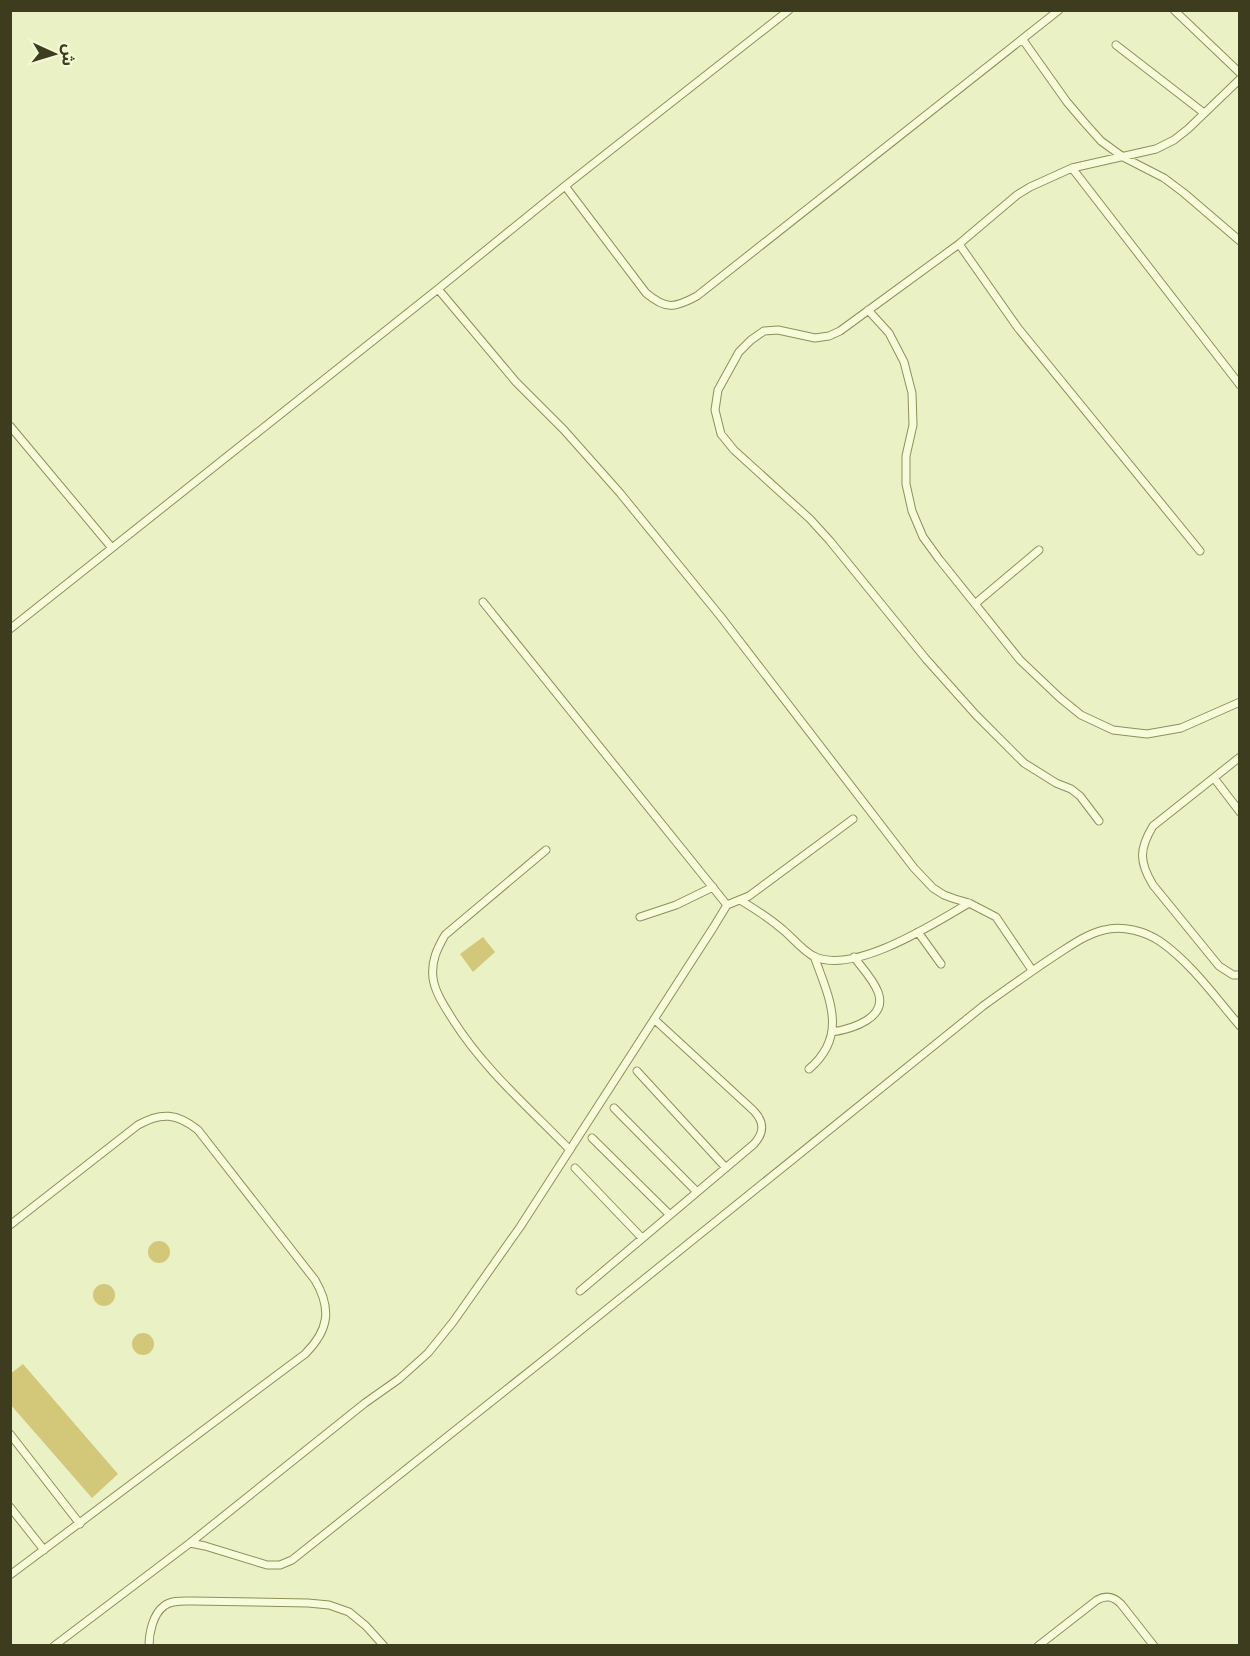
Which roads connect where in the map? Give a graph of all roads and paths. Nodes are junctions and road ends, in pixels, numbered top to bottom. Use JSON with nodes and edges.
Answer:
{"nodes":[{"id":1,"x":789,"y":10,"type":"edge"},
{"id":2,"x":1059,"y":10,"type":"edge"},
{"id":3,"x":1174,"y":10,"type":"edge"},
{"id":4,"x":1023,"y":40,"type":"junction"},
{"id":5,"x":1116,"y":45,"type":"dead end"},
{"id":6,"x":1239,"y":73,"type":"edge"},
{"id":7,"x":1239,"y":79,"type":"edge"},
{"id":8,"x":1204,"y":113,"type":"junction"},
{"id":9,"x":1123,"y":157,"type":"junction"},
{"id":10,"x":1072,"y":168,"type":"junction"},
{"id":11,"x":565,"y":186,"type":"junction"},
{"id":12,"x":1239,"y":242,"type":"edge"},
{"id":13,"x":959,"y":244,"type":"junction"},
{"id":14,"x":438,"y":290,"type":"junction"},
{"id":15,"x":868,"y":310,"type":"junction"},
{"id":16,"x":1239,"y":385,"type":"edge"},
{"id":17,"x":10,"y":426,"type":"edge"},
{"id":18,"x":112,"y":548,"type":"junction"},
{"id":19,"x":1039,"y":549,"type":"dead end"},
{"id":20,"x":1200,"y":551,"type":"dead end"},
{"id":21,"x":483,"y":602,"type":"dead end"},
{"id":22,"x":976,"y":603,"type":"junction"},
{"id":23,"x":10,"y":629,"type":"edge"},
{"id":24,"x":1239,"y":702,"type":"edge"},
{"id":25,"x":1239,"y":757,"type":"edge"},
{"id":26,"x":1214,"y":778,"type":"junction"},
{"id":27,"x":1239,"y":812,"type":"edge"},
{"id":28,"x":853,"y":819,"type":"dead end"},
{"id":29,"x":1100,"y":821,"type":"dead end"},
{"id":30,"x":546,"y":849,"type":"dead end"},
{"id":31,"x":713,"y":887,"type":"junction"},
{"id":32,"x":740,"y":900,"type":"junction"},
{"id":33,"x":969,"y":903,"type":"junction"},
{"id":34,"x":727,"y":905,"type":"junction"},
{"id":35,"x":640,"y":917,"type":"dead end"},
{"id":36,"x":918,"y":932,"type":"junction"},
{"id":37,"x":814,"y":956,"type":"junction"},
{"id":38,"x":854,"y":957,"type":"junction"},
{"id":39,"x":941,"y":964,"type":"dead end"},
{"id":40,"x":1032,"y":970,"type":"junction"},
{"id":41,"x":1239,"y":975,"type":"edge"},
{"id":42,"x":654,"y":1019,"type":"junction"},
{"id":43,"x":1239,"y":1026,"type":"edge"},
{"id":44,"x":832,"y":1032,"type":"junction"},
{"id":45,"x":809,"y":1069,"type":"dead end"},
{"id":46,"x":637,"y":1071,"type":"dead end"},
{"id":47,"x":614,"y":1108,"type":"dead end"},
{"id":48,"x":592,"y":1138,"type":"dead end"},
{"id":49,"x":570,"y":1150,"type":"junction"},
{"id":50,"x":575,"y":1168,"type":"dead end"},
{"id":51,"x":726,"y":1168,"type":"junction"},
{"id":52,"x":697,"y":1192,"type":"junction"},
{"id":53,"x":670,"y":1215,"type":"junction"},
{"id":54,"x":10,"y":1225,"type":"edge"},
{"id":55,"x":642,"y":1238,"type":"junction"},
{"id":56,"x":580,"y":1291,"type":"dead end"},
{"id":57,"x":10,"y":1434,"type":"edge"},
{"id":58,"x":10,"y":1507,"type":"edge"},
{"id":59,"x":80,"y":1524,"type":"junction"},
{"id":60,"x":189,"y":1543,"type":"junction"},
{"id":61,"x":44,"y":1550,"type":"junction"},
{"id":62,"x":10,"y":1575,"type":"edge"},
{"id":63,"x":54,"y":1646,"type":"edge"},
{"id":64,"x":149,"y":1646,"type":"edge"},
{"id":65,"x":384,"y":1646,"type":"edge"},
{"id":66,"x":1038,"y":1646,"type":"edge"},
{"id":67,"x":1154,"y":1646,"type":"edge"}],
"edges":[{"from":1,"to":11,"type":"lane"},
{"from":2,"to":4,"type":"lane"},
{"from":3,"to":6,"type":"lane"},
{"from":4,"to":9,"type":"lane"},
{"from":4,"to":11,"type":"lane"},
{"from":5,"to":8,"type":"lane"},
{"from":7,"to":8,"type":"lane"},
{"from":8,"to":9,"type":"lane"},
{"from":9,"to":10,"type":"lane"},
{"from":9,"to":12,"type":"lane"},
{"from":10,"to":13,"type":"lane"},
{"from":10,"to":16,"type":"lane"},
{"from":11,"to":14,"type":"lane"},
{"from":13,"to":15,"type":"lane"},
{"from":13,"to":20,"type":"lane"},
{"from":14,"to":18,"type":"lane"},
{"from":14,"to":33,"type":"lane"},
{"from":15,"to":22,"type":"lane"},
{"from":15,"to":29,"type":"lane"},
{"from":17,"to":18,"type":"lane"},
{"from":18,"to":23,"type":"lane"},
{"from":19,"to":22,"type":"lane"},
{"from":21,"to":31,"type":"lane"},
{"from":22,"to":24,"type":"lane"},
{"from":25,"to":26,"type":"lane"},
{"from":26,"to":27,"type":"lane"},
{"from":26,"to":41,"type":"lane"},
{"from":28,"to":32,"type":"lane"},
{"from":30,"to":49,"type":"lane"},
{"from":31,"to":34,"type":"lane"},
{"from":31,"to":35,"type":"lane"},
{"from":32,"to":34,"type":"lane"},
{"from":32,"to":37,"type":"lane"},
{"from":33,"to":36,"type":"lane"},
{"from":33,"to":40,"type":"lane"},
{"from":34,"to":42,"type":"lane"},
{"from":36,"to":38,"type":"lane"},
{"from":36,"to":39,"type":"lane"},
{"from":37,"to":38,"type":"lane"},
{"from":37,"to":44,"type":"lane"},
{"from":38,"to":44,"type":"lane"},
{"from":40,"to":43,"type":"lane"},
{"from":40,"to":60,"type":"lane"},
{"from":42,"to":49,"type":"lane"},
{"from":42,"to":51,"type":"lane"},
{"from":44,"to":45,"type":"lane"},
{"from":46,"to":51,"type":"lane"},
{"from":47,"to":52,"type":"lane"},
{"from":48,"to":53,"type":"lane"},
{"from":49,"to":60,"type":"lane"},
{"from":50,"to":55,"type":"lane"},
{"from":51,"to":52,"type":"lane"},
{"from":52,"to":53,"type":"lane"},
{"from":53,"to":55,"type":"lane"},
{"from":54,"to":59,"type":"lane"},
{"from":55,"to":56,"type":"lane"},
{"from":57,"to":59,"type":"lane"},
{"from":58,"to":61,"type":"lane"},
{"from":59,"to":61,"type":"lane"},
{"from":60,"to":63,"type":"lane"},
{"from":61,"to":62,"type":"lane"},
{"from":64,"to":65,"type":"lane"},
{"from":66,"to":67,"type":"lane"}]}
